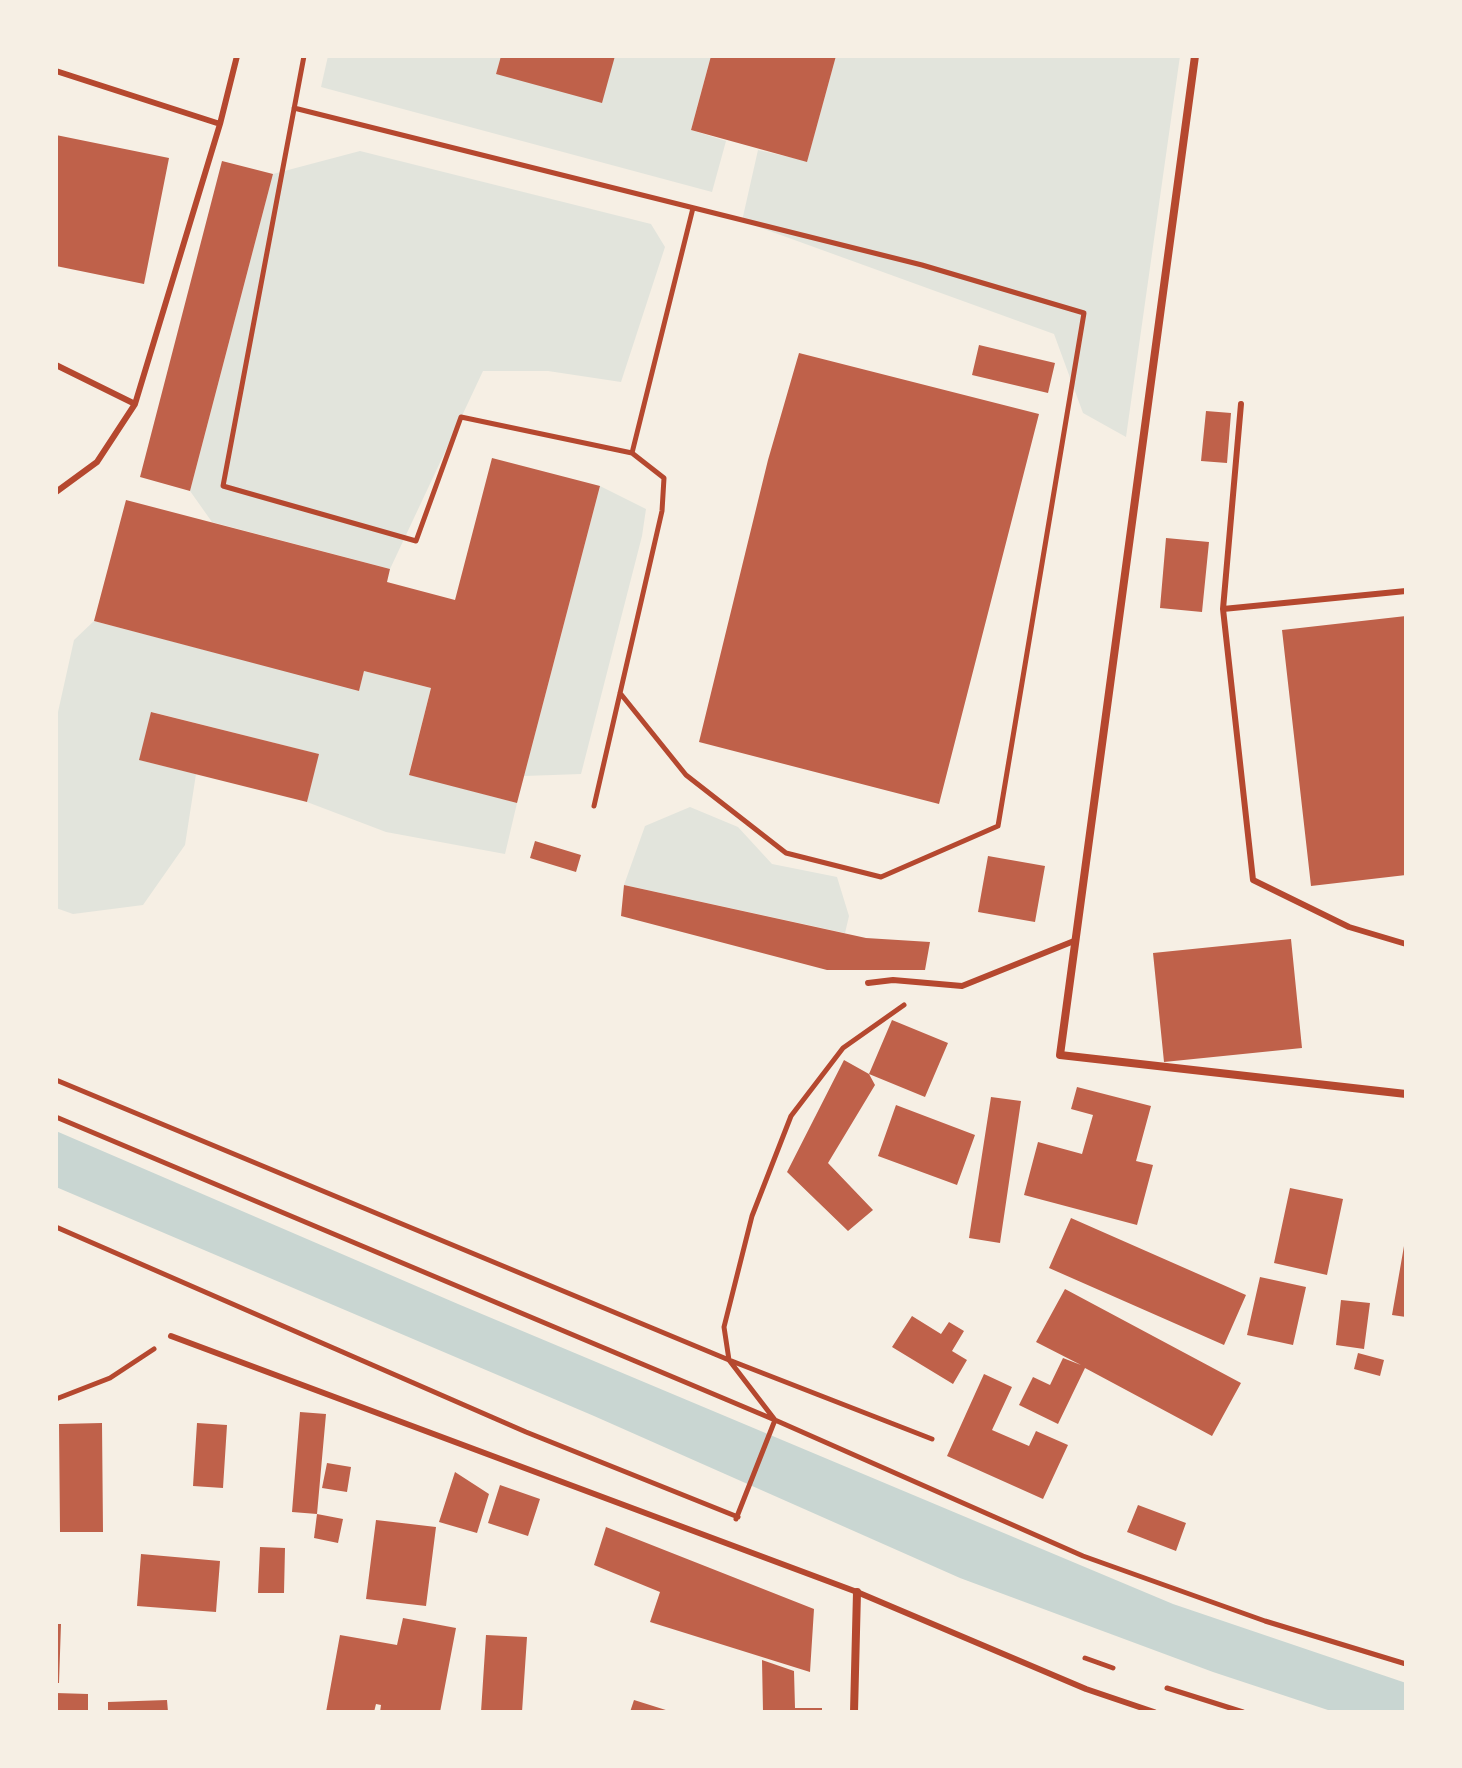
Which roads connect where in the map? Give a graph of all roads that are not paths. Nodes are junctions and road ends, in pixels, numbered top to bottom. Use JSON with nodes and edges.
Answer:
{"nodes":[{"id":1,"x":237,"y":56,"type":"edge"},
{"id":2,"x":1195,"y":56,"type":"edge"},
{"id":3,"x":56,"y":71,"type":"edge"},
{"id":4,"x":220,"y":124,"type":"junction"},
{"id":5,"x":56,"y":365,"type":"edge"},
{"id":6,"x":135,"y":404,"type":"junction"},
{"id":7,"x":1241,"y":404,"type":"dead end"},
{"id":8,"x":56,"y":492,"type":"edge"},
{"id":9,"x":1406,"y":591,"type":"edge"},
{"id":10,"x":1223,"y":609,"type":"junction"},
{"id":11,"x":1074,"y":941,"type":"junction"},
{"id":12,"x":1406,"y":944,"type":"edge"},
{"id":13,"x":868,"y":983,"type":"dead end"},
{"id":14,"x":1406,"y":1094,"type":"edge"},
{"id":15,"x":171,"y":1336,"type":"road end"},
{"id":16,"x":857,"y":1592,"type":"junction"},
{"id":17,"x":854,"y":1712,"type":"edge"},
{"id":18,"x":1154,"y":1712,"type":"edge"}],
"edges":[{"from":1,"to":4,"type":"lane"},
{"from":2,"to":11,"type":"street"},
{"from":3,"to":4,"type":"lane"},
{"from":4,"to":6,"type":"lane"},
{"from":5,"to":6,"type":"lane"},
{"from":6,"to":8,"type":"lane"},
{"from":7,"to":10,"type":"lane"},
{"from":9,"to":10,"type":"lane"},
{"from":10,"to":12,"type":"lane"},
{"from":11,"to":13,"type":"lane"},
{"from":11,"to":14,"type":"street"},
{"from":15,"to":16,"type":"lane"},
{"from":16,"to":17,"type":"street"},
{"from":16,"to":18,"type":"lane"}]}
